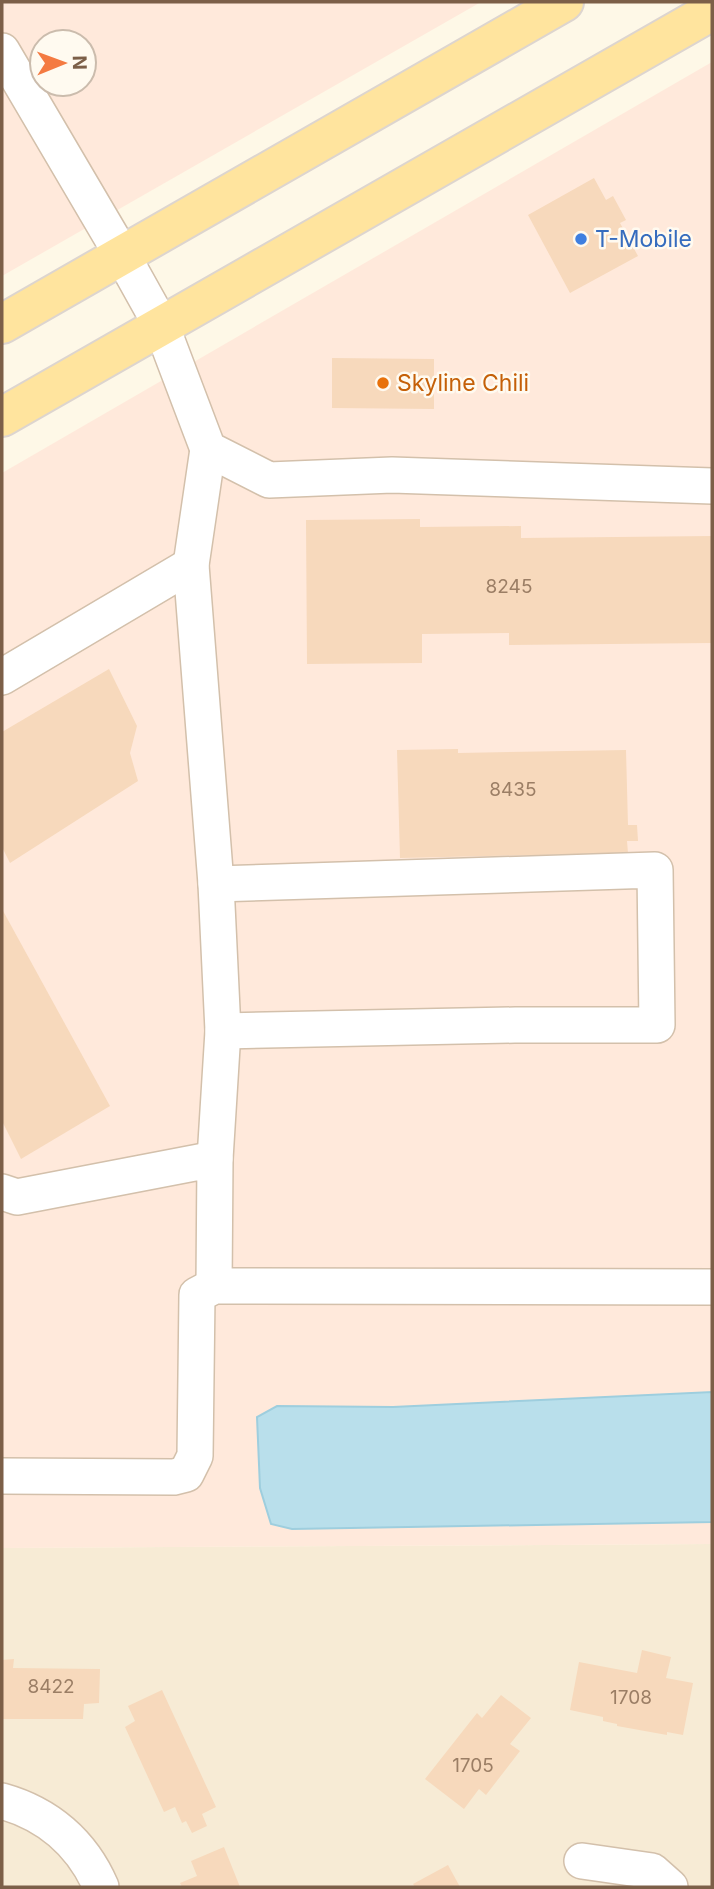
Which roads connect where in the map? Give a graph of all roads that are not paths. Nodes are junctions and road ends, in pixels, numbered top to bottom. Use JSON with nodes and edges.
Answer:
{"nodes":[{"id":1,"x":564,"y":2,"type":"edge"},
{"id":2,"x":712,"y":10,"type":"edge"},
{"id":3,"x":2,"y":51,"type":"edge"},
{"id":4,"x":122,"y":255,"type":"junction"},
{"id":5,"x":2,"y":324,"type":"edge"},
{"id":6,"x":161,"y":326,"type":"junction"},
{"id":7,"x":2,"y":417,"type":"edge"},
{"id":8,"x":208,"y":449,"type":"junction"},
{"id":9,"x":712,"y":486,"type":"edge"},
{"id":10,"x":191,"y":565,"type":"junction"},
{"id":11,"x":2,"y":677,"type":"edge"},
{"id":12,"x":216,"y":884,"type":"junction"},
{"id":13,"x":223,"y":1031,"type":"junction"},
{"id":14,"x":215,"y":1159,"type":"junction"},
{"id":15,"x":2,"y":1192,"type":"edge"},
{"id":16,"x":214,"y":1286,"type":"junction"},
{"id":17,"x":712,"y":1287,"type":"edge"},
{"id":18,"x":2,"y":1476,"type":"edge"},
{"id":19,"x":2,"y":1801,"type":"edge"},
{"id":20,"x":582,"y":1861,"type":"dead end"},
{"id":21,"x":101,"y":1887,"type":"edge"},
{"id":22,"x":670,"y":1887,"type":"edge"}],
"edges":[{"from":1,"to":4,"type":"main road"},
{"from":2,"to":6,"type":"main road"},
{"from":3,"to":4,"type":"street"},
{"from":4,"to":5,"type":"main road"},
{"from":4,"to":6,"type":"street"},
{"from":6,"to":7,"type":"main road"},
{"from":6,"to":8,"type":"street"},
{"from":8,"to":9,"type":"street"},
{"from":8,"to":10,"type":"street"},
{"from":10,"to":11,"type":"street"},
{"from":10,"to":12,"type":"street"},
{"from":12,"to":13,"type":"street"},
{"from":12,"to":13,"type":"street"},
{"from":13,"to":14,"type":"street"},
{"from":14,"to":15,"type":"street"},
{"from":14,"to":16,"type":"street"},
{"from":16,"to":17,"type":"street"},
{"from":16,"to":18,"type":"street"},
{"from":19,"to":21,"type":"street"},
{"from":20,"to":22,"type":"street"}]}
